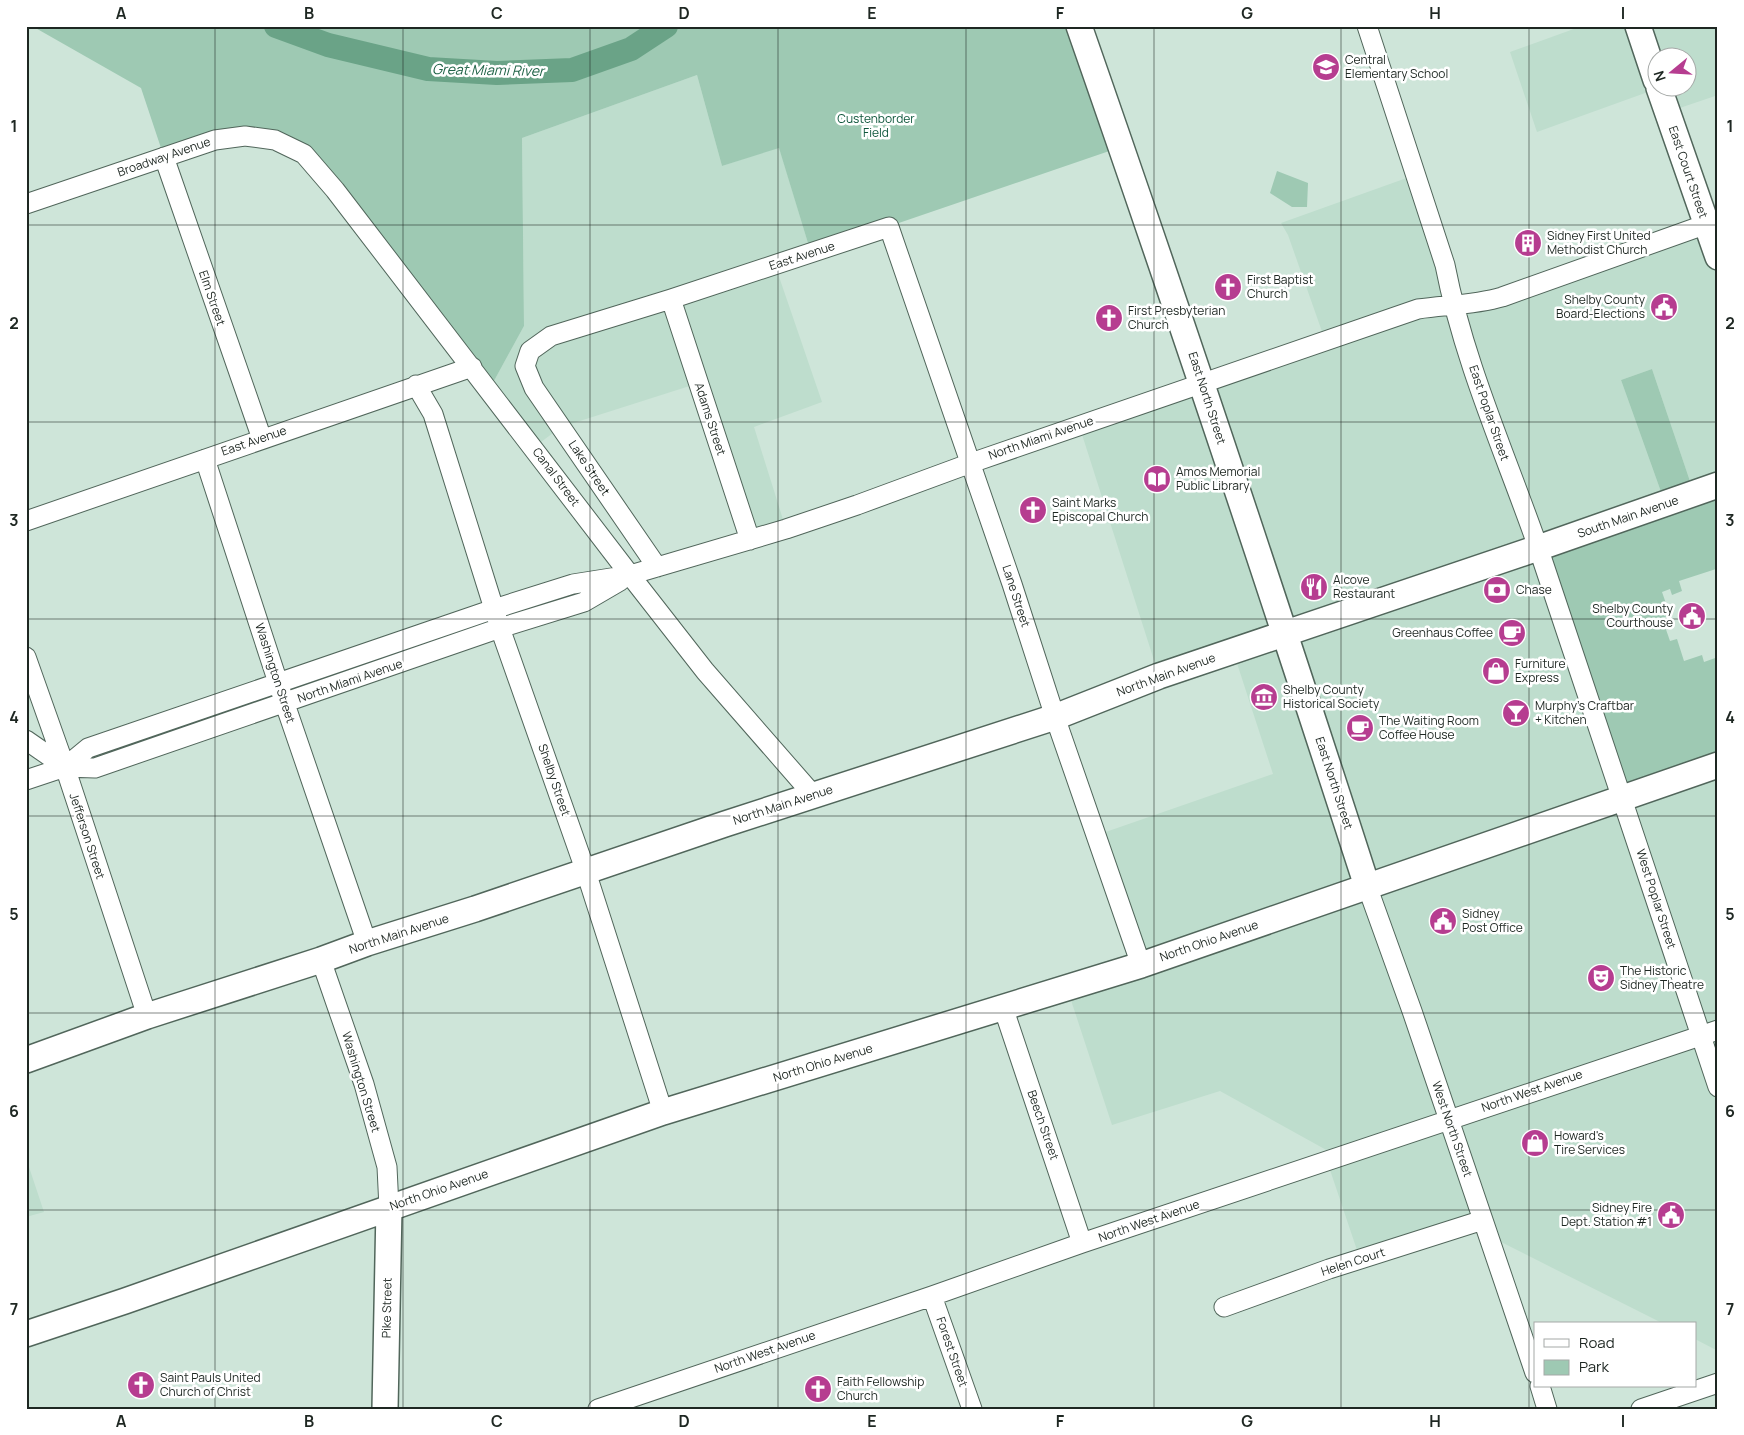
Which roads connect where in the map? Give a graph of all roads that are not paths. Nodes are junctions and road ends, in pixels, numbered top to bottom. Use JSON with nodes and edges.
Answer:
{"nodes":[{"id":1,"x":1079,"y":26,"type":"edge"},
{"id":2,"x":1367,"y":26,"type":"edge"},
{"id":3,"x":1638,"y":26,"type":"edge"},
{"id":4,"x":1646,"y":50,"type":"edge"},
{"id":5,"x":1663,"y":98,"type":"edge"},
{"id":6,"x":304,"y":154,"type":"joint"},
{"id":7,"x":164,"y":157,"type":"junction"},
{"id":8,"x":26,"y":204,"type":"edge"},
{"id":9,"x":1712,"y":222,"type":"edge"},
{"id":10,"x":889,"y":227,"type":"joint"},
{"id":11,"x":1718,"y":257,"type":"edge"},
{"id":12,"x":671,"y":299,"type":"junction"},
{"id":13,"x":1452,"y":304,"type":"junction"},
{"id":14,"x":525,"y":366,"type":"joint"},
{"id":15,"x":472,"y":367,"type":"junction"},
{"id":16,"x":1202,"y":382,"type":"junction"},
{"id":17,"x":416,"y":385,"type":"junction"},
{"id":18,"x":262,"y":439,"type":"junction"},
{"id":19,"x":205,"y":458,"type":"junction"},
{"id":20,"x":971,"y":462,"type":"junction"},
{"id":21,"x":1718,"y":485,"type":"edge"},
{"id":22,"x":26,"y":521,"type":"edge"},
{"id":23,"x":750,"y":540,"type":"junction"},
{"id":24,"x":1538,"y":548,"type":"junction"},
{"id":25,"x":657,"y":567,"type":"junction"},
{"id":26,"x":630,"y":575,"type":"junction"},
{"id":27,"x":494,"y":609,"type":"junction"},
{"id":28,"x":500,"y":628,"type":"junction"},
{"id":29,"x":1286,"y":633,"type":"junction"},
{"id":30,"x":26,"y":657,"type":"edge"},
{"id":31,"x":278,"y":684,"type":"junction"},
{"id":32,"x":285,"y":704,"type":"junction"},
{"id":33,"x":1055,"y":717,"type":"junction"},
{"id":34,"x":26,"y":740,"type":"edge"},
{"id":35,"x":1718,"y":765,"type":"edge"},
{"id":36,"x":65,"y":767,"type":"junction"},
{"id":37,"x":26,"y":780,"type":"edge"},
{"id":38,"x":814,"y":796,"type":"junction"},
{"id":39,"x":1622,"y":797,"type":"junction"},
{"id":40,"x":586,"y":872,"type":"junction"},
{"id":41,"x":1367,"y":886,"type":"junction"},
{"id":42,"x":366,"y":943,"type":"junction"},
{"id":43,"x":321,"y":960,"type":"junction"},
{"id":44,"x":1141,"y":965,"type":"junction"},
{"id":45,"x":1003,"y":1007,"type":"junction"},
{"id":46,"x":147,"y":1016,"type":"junction"},
{"id":47,"x":1709,"y":1033,"type":"edge"},
{"id":48,"x":26,"y":1060,"type":"edge"},
{"id":49,"x":1718,"y":1087,"type":"edge"},
{"id":50,"x":663,"y":1112,"type":"junction"},
{"id":51,"x":1449,"y":1120,"type":"junction"},
{"id":52,"x":389,"y":1208,"type":"junction"},
{"id":53,"x":1483,"y":1220,"type":"junction"},
{"id":54,"x":1082,"y":1243,"type":"junction"},
{"id":55,"x":932,"y":1296,"type":"junction"},
{"id":56,"x":1224,"y":1307,"type":"dead end"},
{"id":57,"x":26,"y":1334,"type":"edge"},
{"id":58,"x":1534,"y":1370,"type":"edge"},
{"id":59,"x":1718,"y":1382,"type":"edge"},
{"id":60,"x":1541,"y":1388,"type":"edge"},
{"id":61,"x":606,"y":1407,"type":"edge"},
{"id":62,"x":385,"y":1409,"type":"edge"},
{"id":63,"x":972,"y":1409,"type":"edge"},
{"id":64,"x":1547,"y":1409,"type":"edge"},
{"id":65,"x":1641,"y":1409,"type":"edge"}],
"edges":[{"from":1,"to":16,"type":"main road","name":"East North Street"},
{"from":2,"to":13,"type":"street","name":"East Poplar Street"},
{"from":3,"to":4,"type":"main road"},
{"from":5,"to":9,"type":"main road","name":"East Court Street"},
{"from":6,"to":7,"type":"street","name":"Broadway Avenue"},
{"from":6,"to":15,"type":"street","name":"Canal Street"},
{"from":7,"to":8,"type":"street","name":"Broadway Avenue"},
{"from":7,"to":18,"type":"street","name":"Elm Street"},
{"from":9,"to":11,"type":"main road","name":"East Court Street"},
{"from":9,"to":13,"type":"street","name":"North Miami Avenue"},
{"from":10,"to":12,"type":"street","name":"East Avenue"},
{"from":10,"to":20,"type":"street","name":"Lane Street"},
{"from":12,"to":14,"type":"street","name":"East Avenue"},
{"from":12,"to":23,"type":"street","name":"Adams Street"},
{"from":13,"to":16,"type":"street","name":"North Miami Avenue"},
{"from":13,"to":24,"type":"street","name":"East Poplar Street"},
{"from":14,"to":25,"type":"street","name":"Lake Street"},
{"from":15,"to":17,"type":"street","name":"East Avenue"},
{"from":15,"to":26,"type":"street","name":"Canal Street"},
{"from":16,"to":20,"type":"street","name":"North Miami Avenue"},
{"from":16,"to":29,"type":"main road","name":"East North Street"},
{"from":17,"to":18,"type":"street","name":"East Avenue"},
{"from":17,"to":27,"type":"street","name":"Shelby Street"},
{"from":18,"to":19,"type":"street","name":"East Avenue"},
{"from":19,"to":22,"type":"street","name":"East Avenue"},
{"from":19,"to":31,"type":"street","name":"Washington Street"},
{"from":20,"to":23,"type":"street","name":"North Miami Avenue"},
{"from":20,"to":33,"type":"street","name":"Lane Street"},
{"from":21,"to":24,"type":"main road","name":"South Main Avenue"},
{"from":23,"to":25,"type":"street","name":"North Miami Avenue"},
{"from":24,"to":29,"type":"main road","name":"North Main Avenue"},
{"from":24,"to":39,"type":"street","name":"East Poplar Street"},
{"from":25,"to":26,"type":"street","name":"North Miami Avenue"},
{"from":26,"to":27,"type":"street","name":"North Miami Avenue"},
{"from":26,"to":28,"type":"street","name":"North Miami Avenue"},
{"from":26,"to":38,"type":"street","name":"Canal Street"},
{"from":27,"to":28,"type":"street","name":"Shelby Street"},
{"from":27,"to":31,"type":"street","name":"North Miami Avenue"},
{"from":28,"to":32,"type":"street","name":"North Miami Avenue"},
{"from":28,"to":40,"type":"street","name":"Shelby Street"},
{"from":29,"to":33,"type":"main road","name":"North Main Avenue"},
{"from":29,"to":41,"type":"main road","name":"East North Street"},
{"from":30,"to":36,"type":"street","name":"Jefferson Street"},
{"from":31,"to":32,"type":"street","name":"Washington Street"},
{"from":31,"to":36,"type":"street","name":"North Miami Avenue"},
{"from":32,"to":36,"type":"street","name":"North Miami Avenue"},
{"from":32,"to":42,"type":"street","name":"Washington Street"},
{"from":33,"to":38,"type":"main road","name":"North Main Avenue"},
{"from":33,"to":44,"type":"street","name":"Lane Street"},
{"from":34,"to":36,"type":"street"},
{"from":35,"to":39,"type":"main road","name":"North Ohio Avenue"},
{"from":36,"to":37,"type":"street","name":"North Miami Avenue"},
{"from":36,"to":46,"type":"street","name":"Jefferson Street"},
{"from":38,"to":40,"type":"main road","name":"North Main Avenue"},
{"from":39,"to":41,"type":"main road","name":"North Ohio Avenue"},
{"from":39,"to":47,"type":"street","name":"West Poplar Street"},
{"from":40,"to":42,"type":"main road","name":"North Main Avenue"},
{"from":40,"to":50,"type":"street","name":"Shelby Street"},
{"from":41,"to":44,"type":"main road","name":"North Ohio Avenue"},
{"from":41,"to":51,"type":"street","name":"West North Street"},
{"from":42,"to":43,"type":"main road","name":"North Main Avenue"},
{"from":43,"to":46,"type":"main road","name":"North Main Avenue"},
{"from":43,"to":52,"type":"street","name":"Washington Street"},
{"from":44,"to":45,"type":"main road","name":"North Ohio Avenue"},
{"from":45,"to":50,"type":"main road","name":"North Ohio Avenue"},
{"from":45,"to":54,"type":"street","name":"Beech Street"},
{"from":46,"to":48,"type":"main road","name":"North Main Avenue"},
{"from":47,"to":49,"type":"street","name":"West Poplar Street"},
{"from":47,"to":51,"type":"street","name":"North West Avenue"},
{"from":50,"to":52,"type":"main road","name":"North Ohio Avenue"},
{"from":51,"to":53,"type":"street","name":"West North Street"},
{"from":51,"to":54,"type":"street","name":"North West Avenue"},
{"from":52,"to":57,"type":"main road","name":"North Ohio Avenue"},
{"from":52,"to":62,"type":"main road","name":"Pike Street"},
{"from":53,"to":56,"type":"street","name":"Helen Court"},
{"from":53,"to":58,"type":"street","name":"West North Street"},
{"from":54,"to":55,"type":"street","name":"North West Avenue"},
{"from":55,"to":61,"type":"street","name":"North West Avenue"},
{"from":55,"to":63,"type":"street","name":"Forest Street"},
{"from":59,"to":65,"type":"street"},
{"from":60,"to":64,"type":"street"}]}
